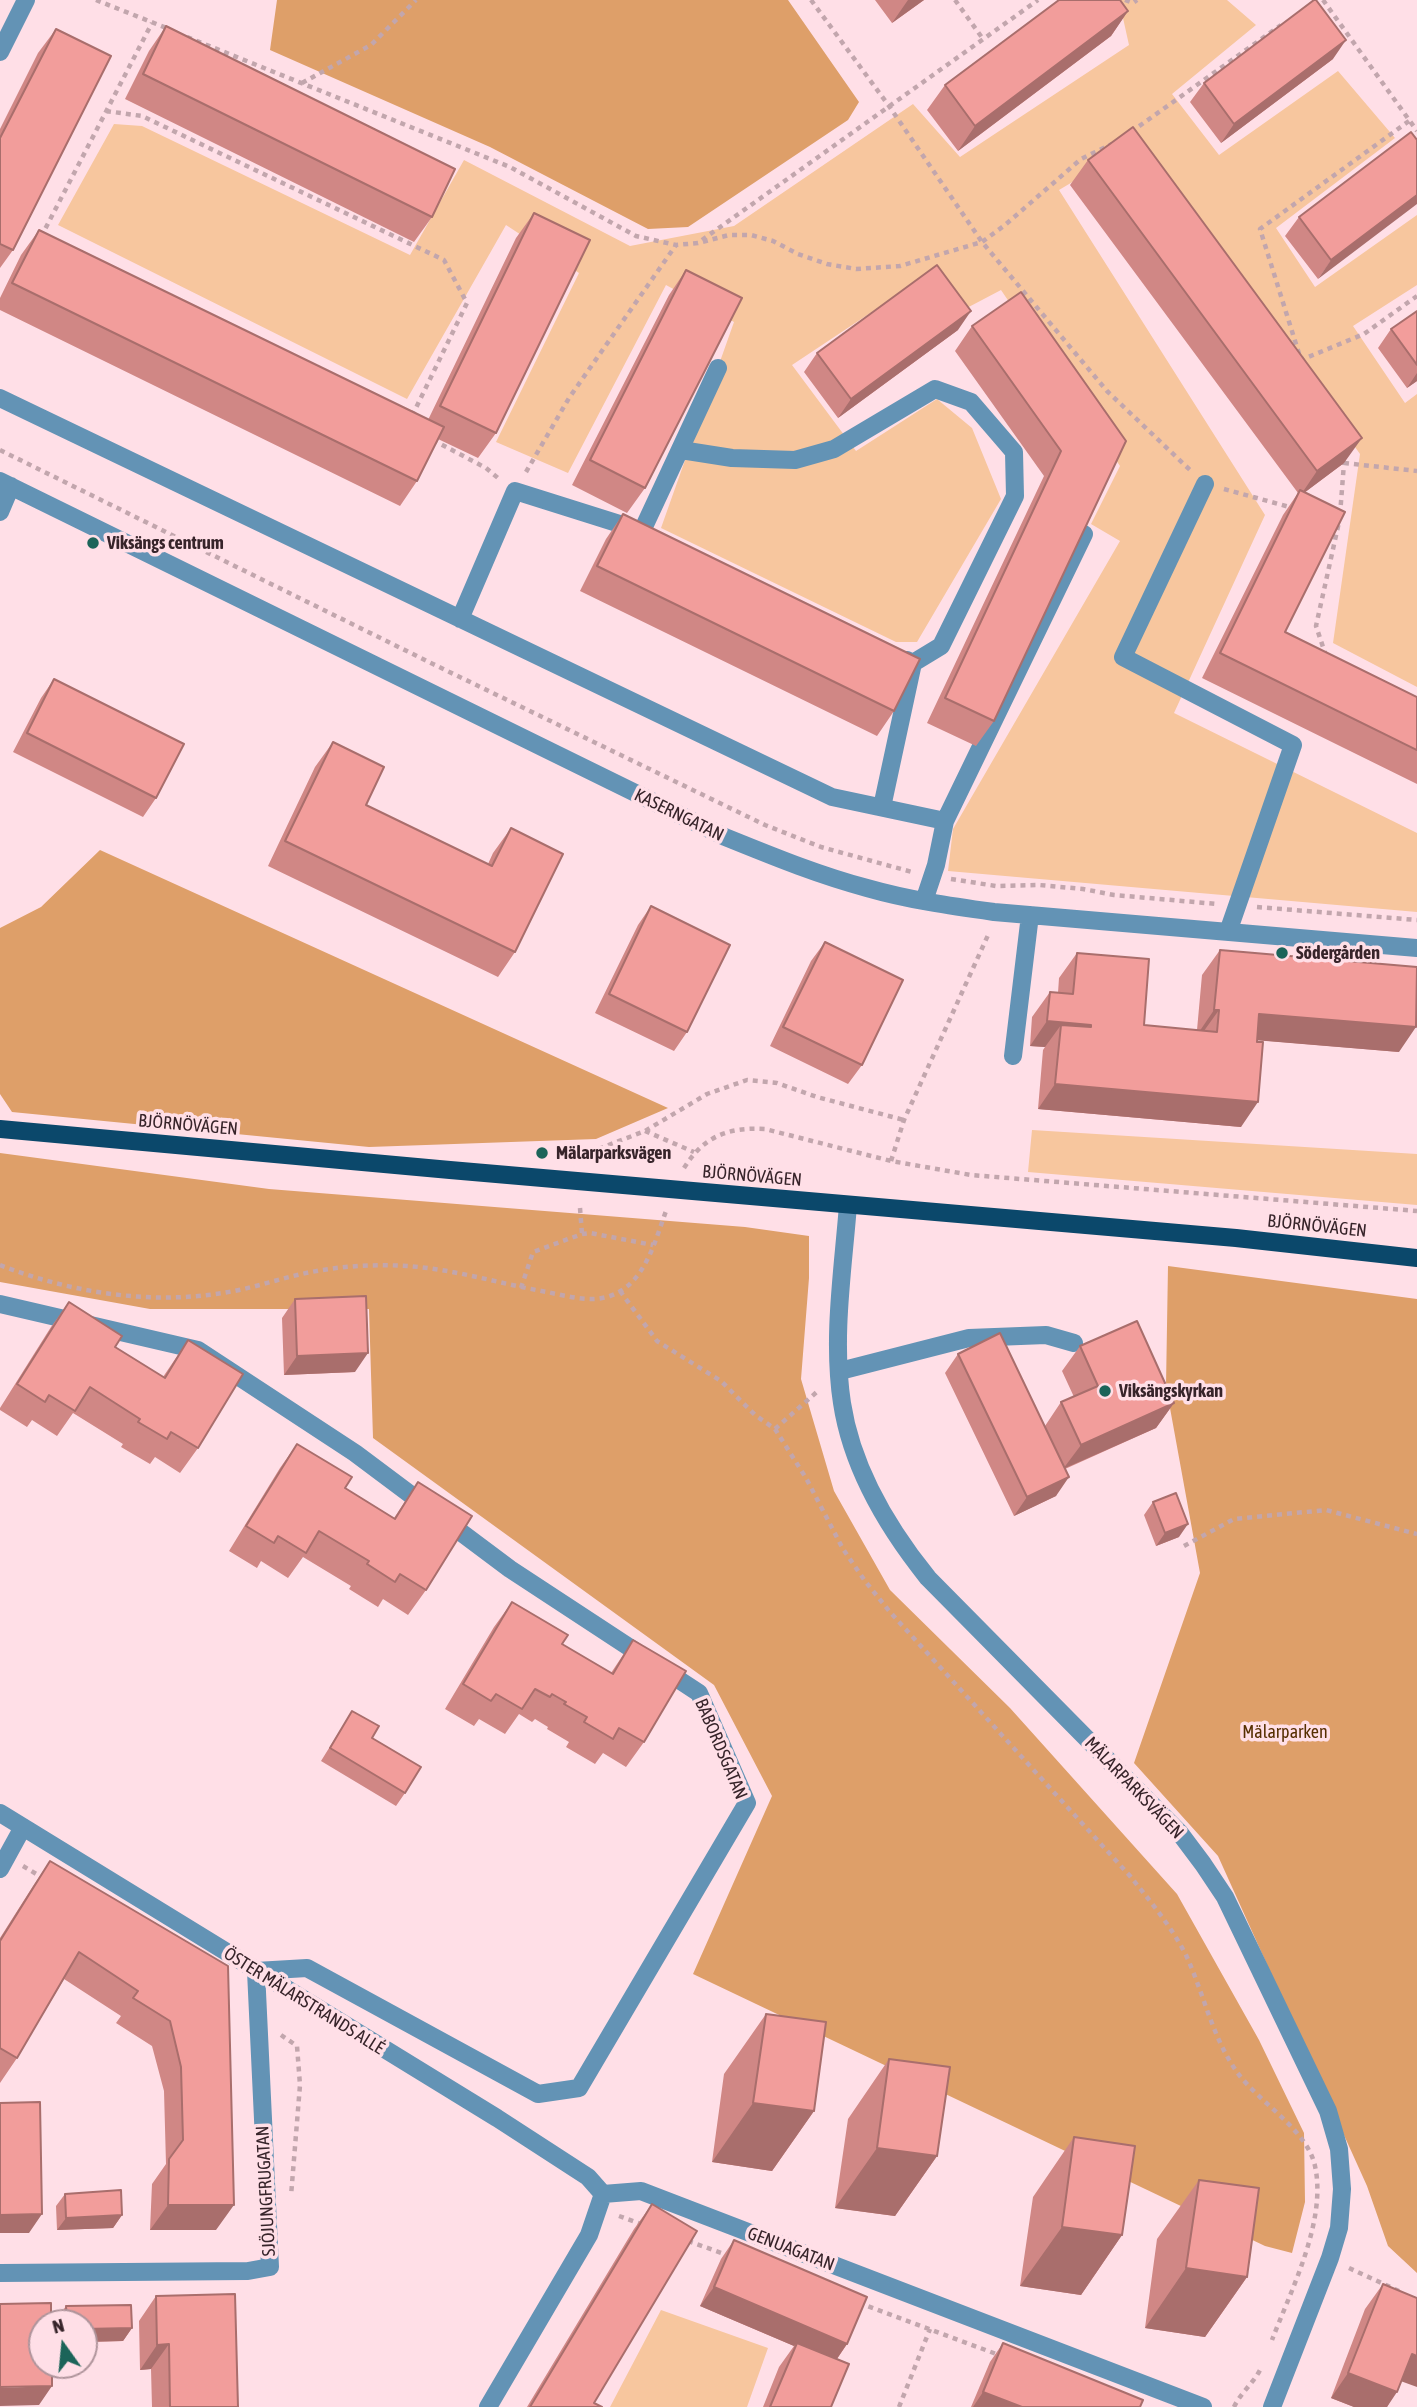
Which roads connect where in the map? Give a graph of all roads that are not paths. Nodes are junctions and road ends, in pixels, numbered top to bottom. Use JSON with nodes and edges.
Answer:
{"nodes":[{"id":1,"x":26,"y":0,"type":"edge"},
{"id":2,"x":0,"y":52,"type":"edge"},
{"id":3,"x":718,"y":368,"type":"edge"},
{"id":4,"x":0,"y":398,"type":"edge"},
{"id":5,"x":681,"y":450,"type":"junction"},
{"id":6,"x":6,"y":484,"type":"edge"},
{"id":7,"x":1205,"y":484,"type":"road end"},
{"id":8,"x":0,"y":512,"type":"edge"},
{"id":9,"x":1084,"y":534,"type":"edge"},
{"id":10,"x":460,"y":619,"type":"junction"},
{"id":11,"x":889,"y":651,"type":"edge"},
{"id":12,"x":913,"y":663,"type":"junction"},
{"id":13,"x":882,"y":807,"type":"junction"},
{"id":14,"x":945,"y":821,"type":"junction"},
{"id":15,"x":923,"y":901,"type":"junction"},
{"id":16,"x":1030,"y":915,"type":"junction"},
{"id":17,"x":1228,"y":932,"type":"junction"},
{"id":18,"x":1417,"y":948,"type":"edge"},
{"id":19,"x":1013,"y":1056,"type":"dead end"},
{"id":20,"x":0,"y":1129,"type":"edge"},
{"id":21,"x":848,"y":1205,"type":"junction"},
{"id":22,"x":1417,"y":1258,"type":"edge"},
{"id":23,"x":0,"y":1304,"type":"edge"},
{"id":24,"x":1074,"y":1342,"type":"dead end"},
{"id":25,"x":840,"y":1371,"type":"junction"},
{"id":26,"x":0,"y":1813,"type":"edge"},
{"id":27,"x":23,"y":1827,"type":"junction"},
{"id":28,"x":4,"y":1863,"type":"edge"},
{"id":29,"x":256,"y":1971,"type":"junction"},
{"id":30,"x":601,"y":2201,"type":"junction"},
{"id":31,"x":0,"y":2273,"type":"edge"},
{"id":32,"x":488,"y":2407,"type":"edge"},
{"id":33,"x":1203,"y":2407,"type":"edge"},
{"id":34,"x":1272,"y":2407,"type":"edge"}],
"edges":[{"from":1,"to":2,"type":"street"},
{"from":3,"to":5,"type":"street"},
{"from":4,"to":10,"type":"street"},
{"from":5,"to":10,"type":"street"},
{"from":5,"to":12,"type":"street"},
{"from":6,"to":8,"type":"street"},
{"from":6,"to":15,"type":"street","name":"KASERNGATAN"},
{"from":7,"to":17,"type":"street"},
{"from":9,"to":14,"type":"street"},
{"from":10,"to":13,"type":"street"},
{"from":11,"to":12,"type":"street"},
{"from":12,"to":13,"type":"street"},
{"from":13,"to":14,"type":"street"},
{"from":14,"to":15,"type":"street"},
{"from":15,"to":16,"type":"street","name":"KASERNGATAN"},
{"from":16,"to":17,"type":"street","name":"KASERNGATAN"},
{"from":16,"to":19,"type":"street"},
{"from":17,"to":18,"type":"street","name":"KASERNGATAN"},
{"from":20,"to":21,"type":"main road","name":"BJÖRNÖVÄGEN"},
{"from":21,"to":22,"type":"main road","name":"BJÖRNÖVÄGEN"},
{"from":21,"to":25,"type":"street","name":"MÄLARPARKSVÄGEN"},
{"from":23,"to":29,"type":"street","name":"BABORDSGATAN"},
{"from":24,"to":25,"type":"street"},
{"from":25,"to":34,"type":"street","name":"MÄLARPARKSVÄGEN"},
{"from":26,"to":27,"type":"street","name":"ÖSTER MÄLARSTRANDS ALLÉ"},
{"from":27,"to":28,"type":"street"},
{"from":27,"to":29,"type":"street","name":"ÖSTER MÄLARSTRANDS ALLÉ"},
{"from":29,"to":30,"type":"street","name":"ÖSTER MÄLARSTRANDS ALLÉ"},
{"from":29,"to":31,"type":"street","name":"SJÖJUNGFRUGATAN"},
{"from":30,"to":32,"type":"street"},
{"from":30,"to":33,"type":"street","name":"GENUAGATAN"}]}
